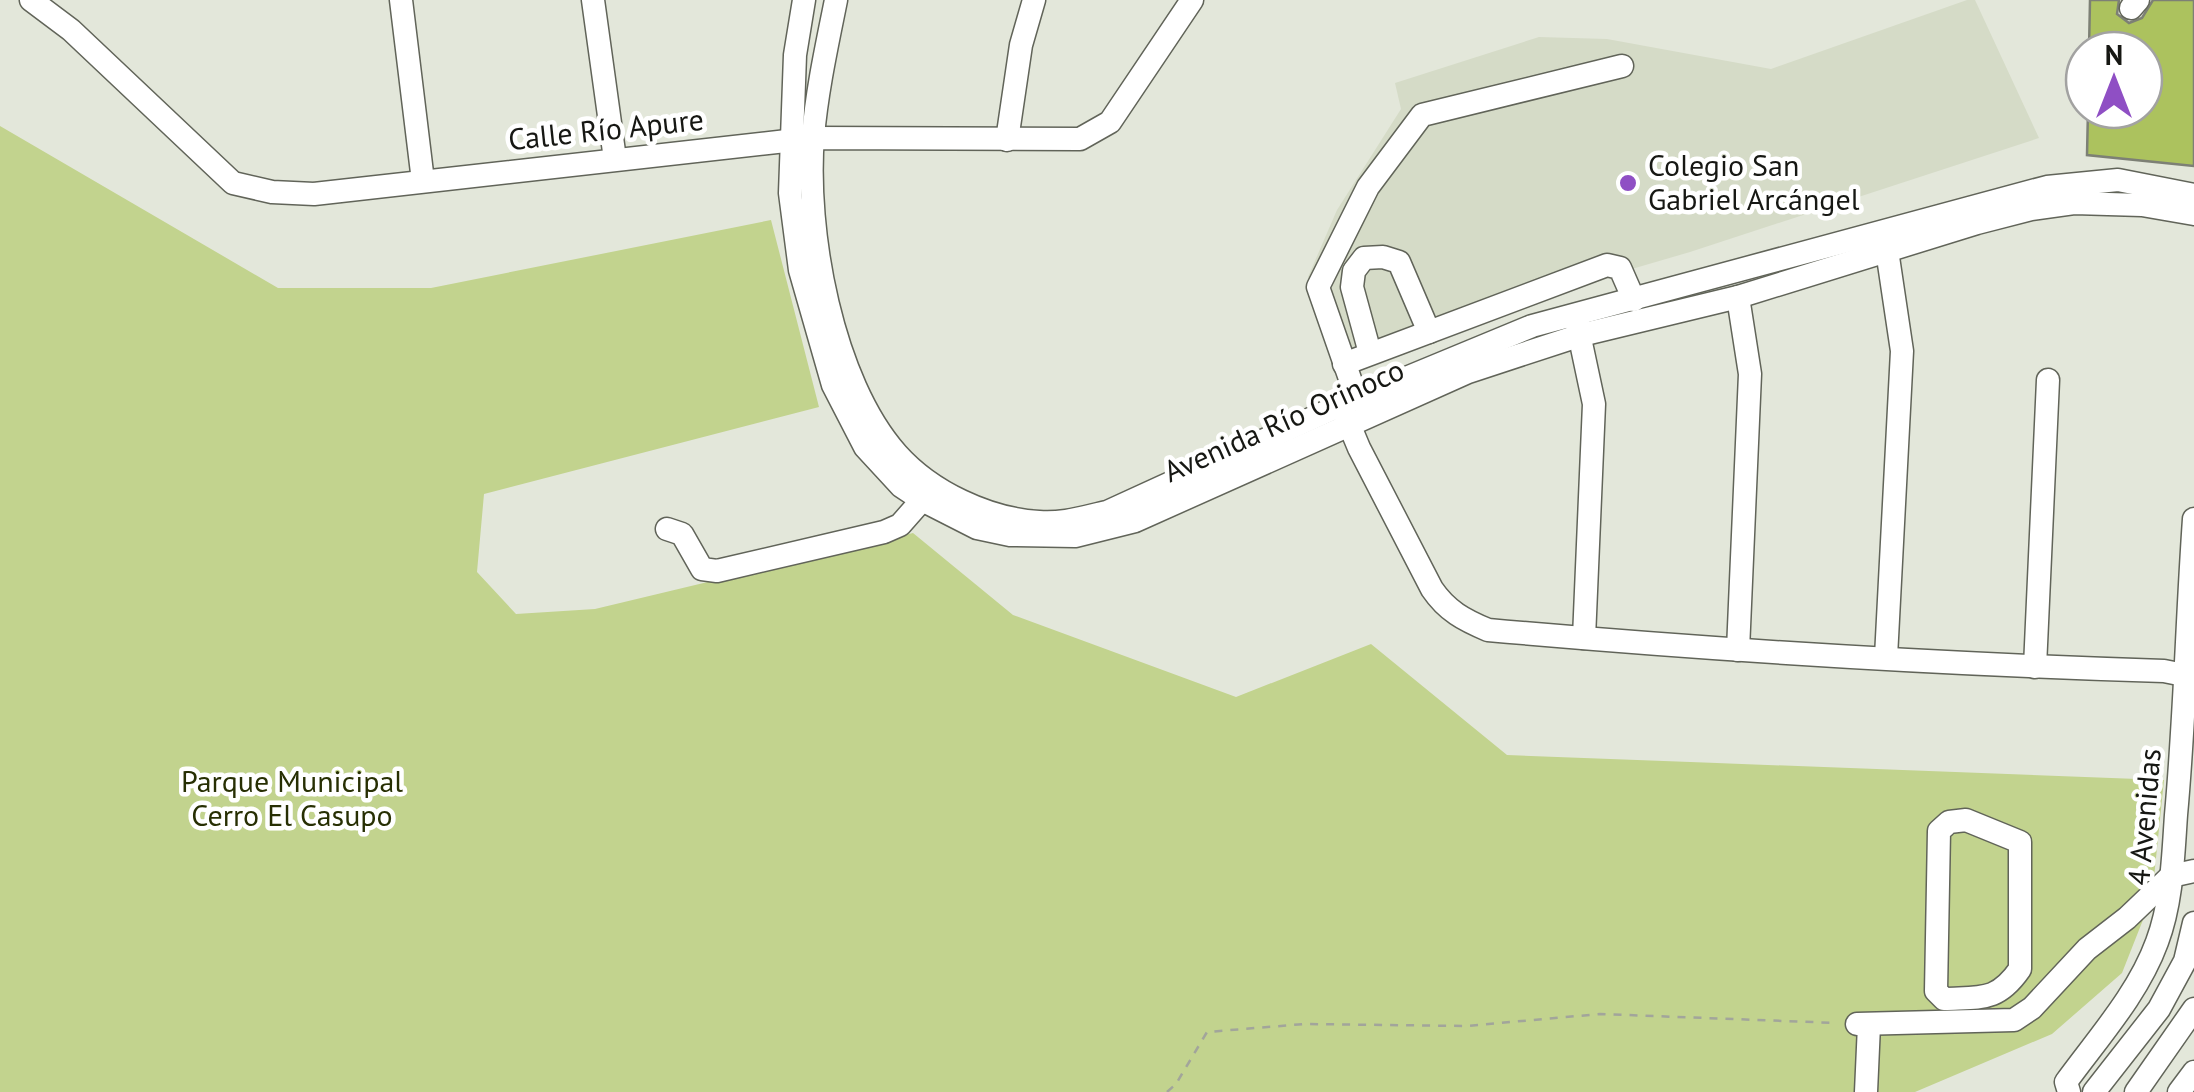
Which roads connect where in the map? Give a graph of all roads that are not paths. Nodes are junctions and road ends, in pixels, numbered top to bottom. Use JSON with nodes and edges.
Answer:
{"nodes":[{"id":1,"x":31,"y":0,"type":"edge"},
{"id":2,"x":401,"y":0,"type":"edge"},
{"id":3,"x":593,"y":0,"type":"edge"},
{"id":4,"x":804,"y":0,"type":"edge"},
{"id":5,"x":836,"y":0,"type":"edge"},
{"id":6,"x":1034,"y":0,"type":"edge"},
{"id":7,"x":1192,"y":0,"type":"edge"},
{"id":8,"x":1622,"y":66,"type":"dead end"},
{"id":9,"x":802,"y":138,"type":"junction"},
{"id":10,"x":1007,"y":140,"type":"junction"},
{"id":11,"x":615,"y":159,"type":"junction"},
{"id":12,"x":423,"y":181,"type":"junction"},
{"id":13,"x":2194,"y":195,"type":"edge"},
{"id":14,"x":2194,"y":214,"type":"edge"},
{"id":15,"x":1886,"y":241,"type":"junction"},
{"id":16,"x":1738,"y":296,"type":"junction"},
{"id":17,"x":1634,"y":300,"type":"junction"},
{"id":18,"x":1577,"y":325,"type":"junction"},
{"id":19,"x":1428,"y":332,"type":"junction"},
{"id":20,"x":1370,"y":353,"type":"junction"},
{"id":21,"x":1344,"y":364,"type":"junction"},
{"id":22,"x":2048,"y":380,"type":"dead end"},
{"id":23,"x":1349,"y":409,"type":"junction"},
{"id":24,"x":860,"y":418,"type":"junction"},
{"id":25,"x":922,"y":500,"type":"junction"},
{"id":26,"x":2194,"y":519,"type":"edge"},
{"id":27,"x":1109,"y":520,"type":"junction"},
{"id":28,"x":667,"y":529,"type":"dead end"},
{"id":29,"x":1584,"y":638,"type":"junction"},
{"id":30,"x":1738,"y":650,"type":"junction"},
{"id":31,"x":1886,"y":657,"type":"junction"},
{"id":32,"x":2035,"y":667,"type":"junction"},
{"id":33,"x":2184,"y":675,"type":"junction"},
{"id":34,"x":2182,"y":874,"type":"edge"},
{"id":35,"x":2194,"y":924,"type":"edge"},
{"id":36,"x":2013,"y":980,"type":"junction"},
{"id":37,"x":2032,"y":1008,"type":"junction"},
{"id":38,"x":2194,"y":1009,"type":"edge"},
{"id":39,"x":2194,"y":1072,"type":"edge"},
{"id":40,"x":1866,"y":1092,"type":"edge"},
{"id":41,"x":2069,"y":1092,"type":"edge"},
{"id":42,"x":2094,"y":1092,"type":"edge"},
{"id":43,"x":2136,"y":1092,"type":"edge"},
{"id":44,"x":2179,"y":1092,"type":"edge"}],
"edges":[{"from":1,"to":12,"type":"street","name":"Calle Río Apure"},
{"from":2,"to":12,"type":"street"},
{"from":3,"to":11,"type":"street"},
{"from":4,"to":9,"type":"street","name":"Avenida Río Orinoco"},
{"from":5,"to":9,"type":"street","name":"Avenida Río Orinoco"},
{"from":6,"to":10,"type":"street"},
{"from":7,"to":10,"type":"street","name":"Calle Río Apure"},
{"from":8,"to":21,"type":"street"},
{"from":9,"to":10,"type":"street","name":"Calle Río Apure"},
{"from":9,"to":11,"type":"street","name":"Calle Río Apure"},
{"from":9,"to":24,"type":"street","name":"Avenida Río Orinoco"},
{"from":11,"to":12,"type":"street","name":"Calle Río Apure"},
{"from":13,"to":15,"type":"street","name":"Avenida Río Orinoco"},
{"from":14,"to":15,"type":"street","name":"Avenida Río Orinoco"},
{"from":15,"to":16,"type":"street","name":"Avenida Río Orinoco"},
{"from":15,"to":17,"type":"street","name":"Avenida Río Orinoco"},
{"from":15,"to":31,"type":"street"},
{"from":16,"to":18,"type":"street","name":"Avenida Río Orinoco"},
{"from":16,"to":30,"type":"street"},
{"from":17,"to":18,"type":"street","name":"Avenida Río Orinoco"},
{"from":17,"to":19,"type":"street"},
{"from":18,"to":23,"type":"street","name":"Avenida Río Orinoco"},
{"from":18,"to":29,"type":"street"},
{"from":19,"to":20,"type":"street"},
{"from":19,"to":20,"type":"street"},
{"from":20,"to":21,"type":"street"},
{"from":21,"to":23,"type":"street"},
{"from":22,"to":32,"type":"street"},
{"from":23,"to":27,"type":"street","name":"Avenida Río Orinoco"},
{"from":23,"to":29,"type":"street"},
{"from":24,"to":25,"type":"street","name":"Avenida Río Orinoco"},
{"from":24,"to":27,"type":"street","name":"Avenida Río Orinoco"},
{"from":25,"to":27,"type":"street","name":"Avenida Río Orinoco"},
{"from":25,"to":28,"type":"street"},
{"from":26,"to":33,"type":"street","name":"4 Avenidas"},
{"from":29,"to":30,"type":"street"},
{"from":30,"to":31,"type":"street"},
{"from":31,"to":32,"type":"street"},
{"from":32,"to":33,"type":"street"},
{"from":33,"to":34,"type":"street","name":"4 Avenidas"},
{"from":34,"to":37,"type":"street"},
{"from":34,"to":41,"type":"street","name":"4 Avenidas"},
{"from":35,"to":42,"type":"street"},
{"from":36,"to":36,"type":"street"},
{"from":36,"to":37,"type":"street"},
{"from":37,"to":40,"type":"street"},
{"from":38,"to":43,"type":"street"},
{"from":39,"to":44,"type":"street"}]}
